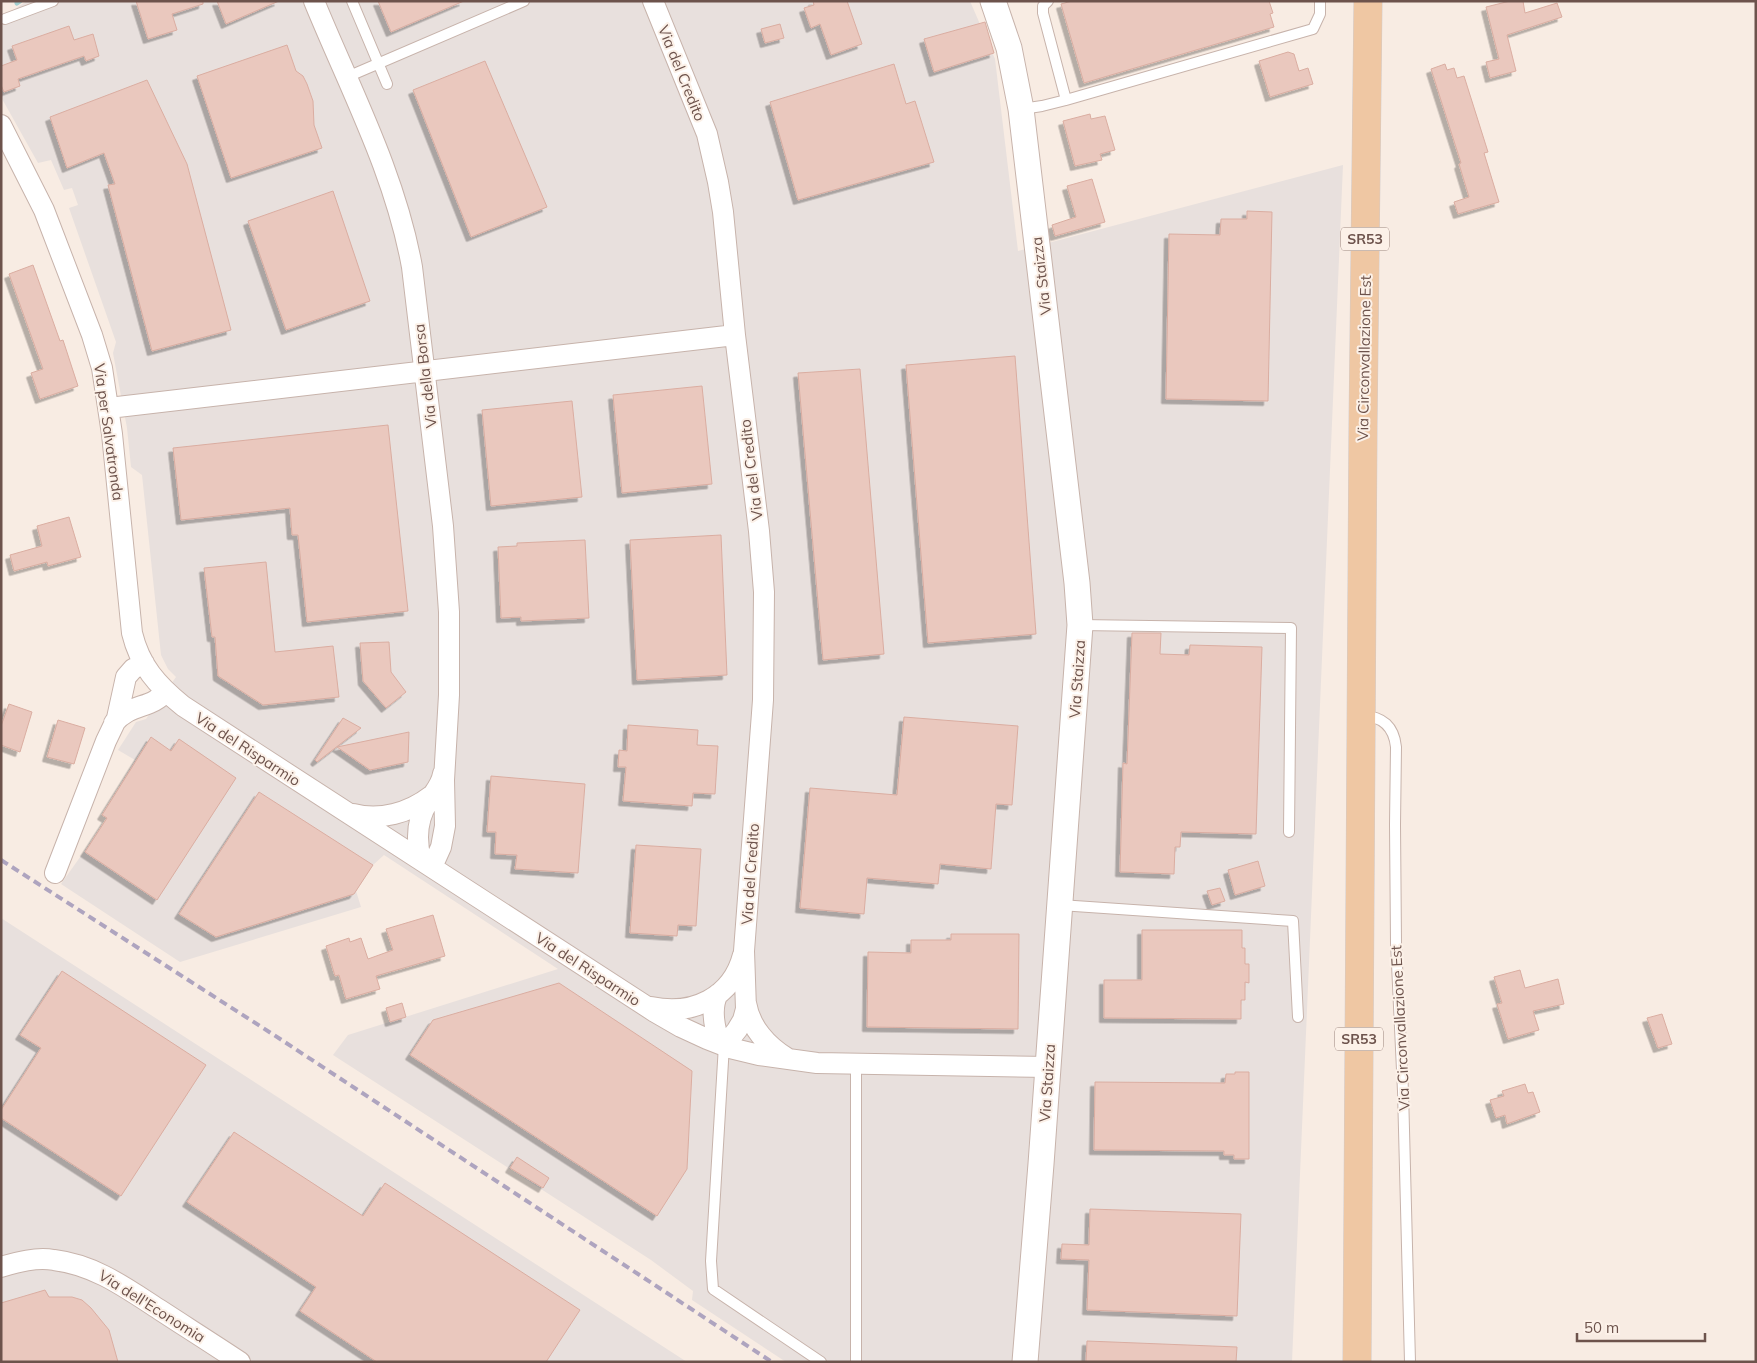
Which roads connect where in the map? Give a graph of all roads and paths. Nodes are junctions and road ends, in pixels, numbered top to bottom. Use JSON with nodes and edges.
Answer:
{"nodes":[{"id":1,"x":53,"y":1,"type":"edge"},
{"id":2,"x":314,"y":1,"type":"edge"},
{"id":3,"x":352,"y":1,"type":"edge"},
{"id":4,"x":524,"y":1,"type":"edge"},
{"id":5,"x":653,"y":1,"type":"edge"},
{"id":6,"x":993,"y":1,"type":"edge"},
{"id":7,"x":1048,"y":1,"type":"edge"},
{"id":8,"x":1320,"y":1,"type":"edge"},
{"id":9,"x":1353,"y":1,"type":"edge"},
{"id":10,"x":1368,"y":1,"type":"edge"},
{"id":11,"x":2,"y":7,"type":"edge"},
{"id":12,"x":1368,"y":51,"type":"junction"},
{"id":13,"x":378,"y":62,"type":"junction"},
{"id":14,"x":347,"y":76,"type":"junction"},
{"id":15,"x":387,"y":84,"type":"dead end"},
{"id":16,"x":1066,"y":100,"type":"junction"},
{"id":17,"x":1021,"y":109,"type":"junction"},
{"id":18,"x":2,"y":127,"type":"edge"},
{"id":19,"x":735,"y":335,"type":"junction"},
{"id":20,"x":424,"y":371,"type":"junction"},
{"id":21,"x":109,"y":408,"type":"junction"},
{"id":22,"x":1080,"y":625,"type":"junction"},
{"id":23,"x":144,"y":663,"type":"junction"},
{"id":24,"x":165,"y":692,"type":"junction"},
{"id":25,"x":183,"y":706,"type":"joint"},
{"id":26,"x":1361,"y":716,"type":"junction"},
{"id":27,"x":113,"y":725,"type":"junction"},
{"id":28,"x":444,"y":769,"type":"junction"},
{"id":29,"x":433,"y":795,"type":"junction"},
{"id":30,"x":344,"y":811,"type":"junction"},
{"id":31,"x":1289,"y":832,"type":"dead end"},
{"id":32,"x":427,"y":864,"type":"junction"},
{"id":33,"x":55,"y":872,"type":"dead end"},
{"id":34,"x":1060,"y":905,"type":"junction"},
{"id":35,"x":744,"y":951,"type":"junction"},
{"id":36,"x":718,"y":994,"type":"junction"},
{"id":37,"x":746,"y":1002,"type":"junction"},
{"id":38,"x":646,"y":1006,"type":"junction"},
{"id":39,"x":1298,"y":1017,"type":"dead end"},
{"id":40,"x":722,"y":1045,"type":"junction"},
{"id":41,"x":793,"y":1061,"type":"junction"},
{"id":42,"x":856,"y":1065,"type":"junction"},
{"id":43,"x":1048,"y":1067,"type":"junction"},
{"id":44,"x":1,"y":1267,"type":"edge"},
{"id":45,"x":240,"y":1362,"type":"edge"},
{"id":46,"x":821,"y":1362,"type":"edge"},
{"id":47,"x":856,"y":1362,"type":"edge"},
{"id":48,"x":1025,"y":1362,"type":"edge"},
{"id":49,"x":1357,"y":1362,"type":"edge"},
{"id":50,"x":1410,"y":1362,"type":"edge"}],
"edges":[{"from":1,"to":11,"type":"lane"},
{"from":2,"to":14,"type":"street","name":"Via della Borsa"},
{"from":3,"to":13,"type":"lane"},
{"from":4,"to":13,"type":"lane"},
{"from":5,"to":19,"type":"street","name":"Via del Credito"},
{"from":6,"to":17,"type":"street","name":"Via Staizza"},
{"from":7,"to":16,"type":"lane"},
{"from":8,"to":16,"type":"lane"},
{"from":9,"to":12,"type":"street"},
{"from":10,"to":12,"type":"main road","name":"Via Circonvallazione Est","number":"SR53"},
{"from":12,"to":26,"type":"main road","name":"Via Circonvallazione Est","number":"SR53"},
{"from":13,"to":14,"type":"lane"},
{"from":13,"to":15,"type":"lane"},
{"from":14,"to":20,"type":"street","name":"Via della Borsa"},
{"from":16,"to":17,"type":"lane"},
{"from":17,"to":22,"type":"street","name":"Via Staizza"},
{"from":18,"to":21,"type":"street","name":"Via per Salvatronda"},
{"from":19,"to":20,"type":"street"},
{"from":19,"to":35,"type":"street","name":"Via del Credito"},
{"from":20,"to":21,"type":"street"},
{"from":20,"to":28,"type":"street","name":"Via della Borsa"},
{"from":21,"to":23,"type":"street","name":"Via per Salvatronda"},
{"from":22,"to":31,"type":"lane"},
{"from":22,"to":34,"type":"street","name":"Via Staizza"},
{"from":23,"to":24,"type":"street","name":"Via per Salvatronda"},
{"from":23,"to":27,"type":"street"},
{"from":24,"to":25,"type":"street","name":"Via per Salvatronda"},
{"from":24,"to":27,"type":"street"},
{"from":25,"to":30,"type":"street","name":"Via del Risparmio"},
{"from":26,"to":49,"type":"main road","name":"Via Circonvallazione Est","number":"SR53"},
{"from":26,"to":50,"type":"lane","name":"Via Circonvallazione Est"},
{"from":27,"to":33,"type":"street"},
{"from":28,"to":29,"type":"street","name":"Via della Borsa"},
{"from":28,"to":32,"type":"street","name":"Via della Borsa"},
{"from":29,"to":30,"type":"street"},
{"from":29,"to":32,"type":"street","name":"Via della Borsa"},
{"from":30,"to":32,"type":"street","name":"Via del Risparmio"},
{"from":32,"to":38,"type":"street","name":"Via del Risparmio"},
{"from":34,"to":39,"type":"lane"},
{"from":34,"to":43,"type":"street","name":"Via Staizza"},
{"from":35,"to":36,"type":"street","name":"Via del Credito"},
{"from":35,"to":37,"type":"street","name":"Via del Credito"},
{"from":36,"to":38,"type":"street","name":"Via del Credito"},
{"from":36,"to":40,"type":"street"},
{"from":37,"to":40,"type":"street","name":"Via del Credito"},
{"from":37,"to":41,"type":"street","name":"Via del Credito"},
{"from":38,"to":40,"type":"street","name":"Via del Risparmio"},
{"from":40,"to":41,"type":"street","name":"Via del Risparmio"},
{"from":40,"to":46,"type":"lane"},
{"from":41,"to":42,"type":"street","name":"Via del Risparmio"},
{"from":42,"to":43,"type":"street","name":"Via del Risparmio"},
{"from":42,"to":47,"type":"lane"},
{"from":43,"to":48,"type":"street","name":"Via Staizza"},
{"from":44,"to":45,"type":"street","name":"Via dell'Economia"}]}
